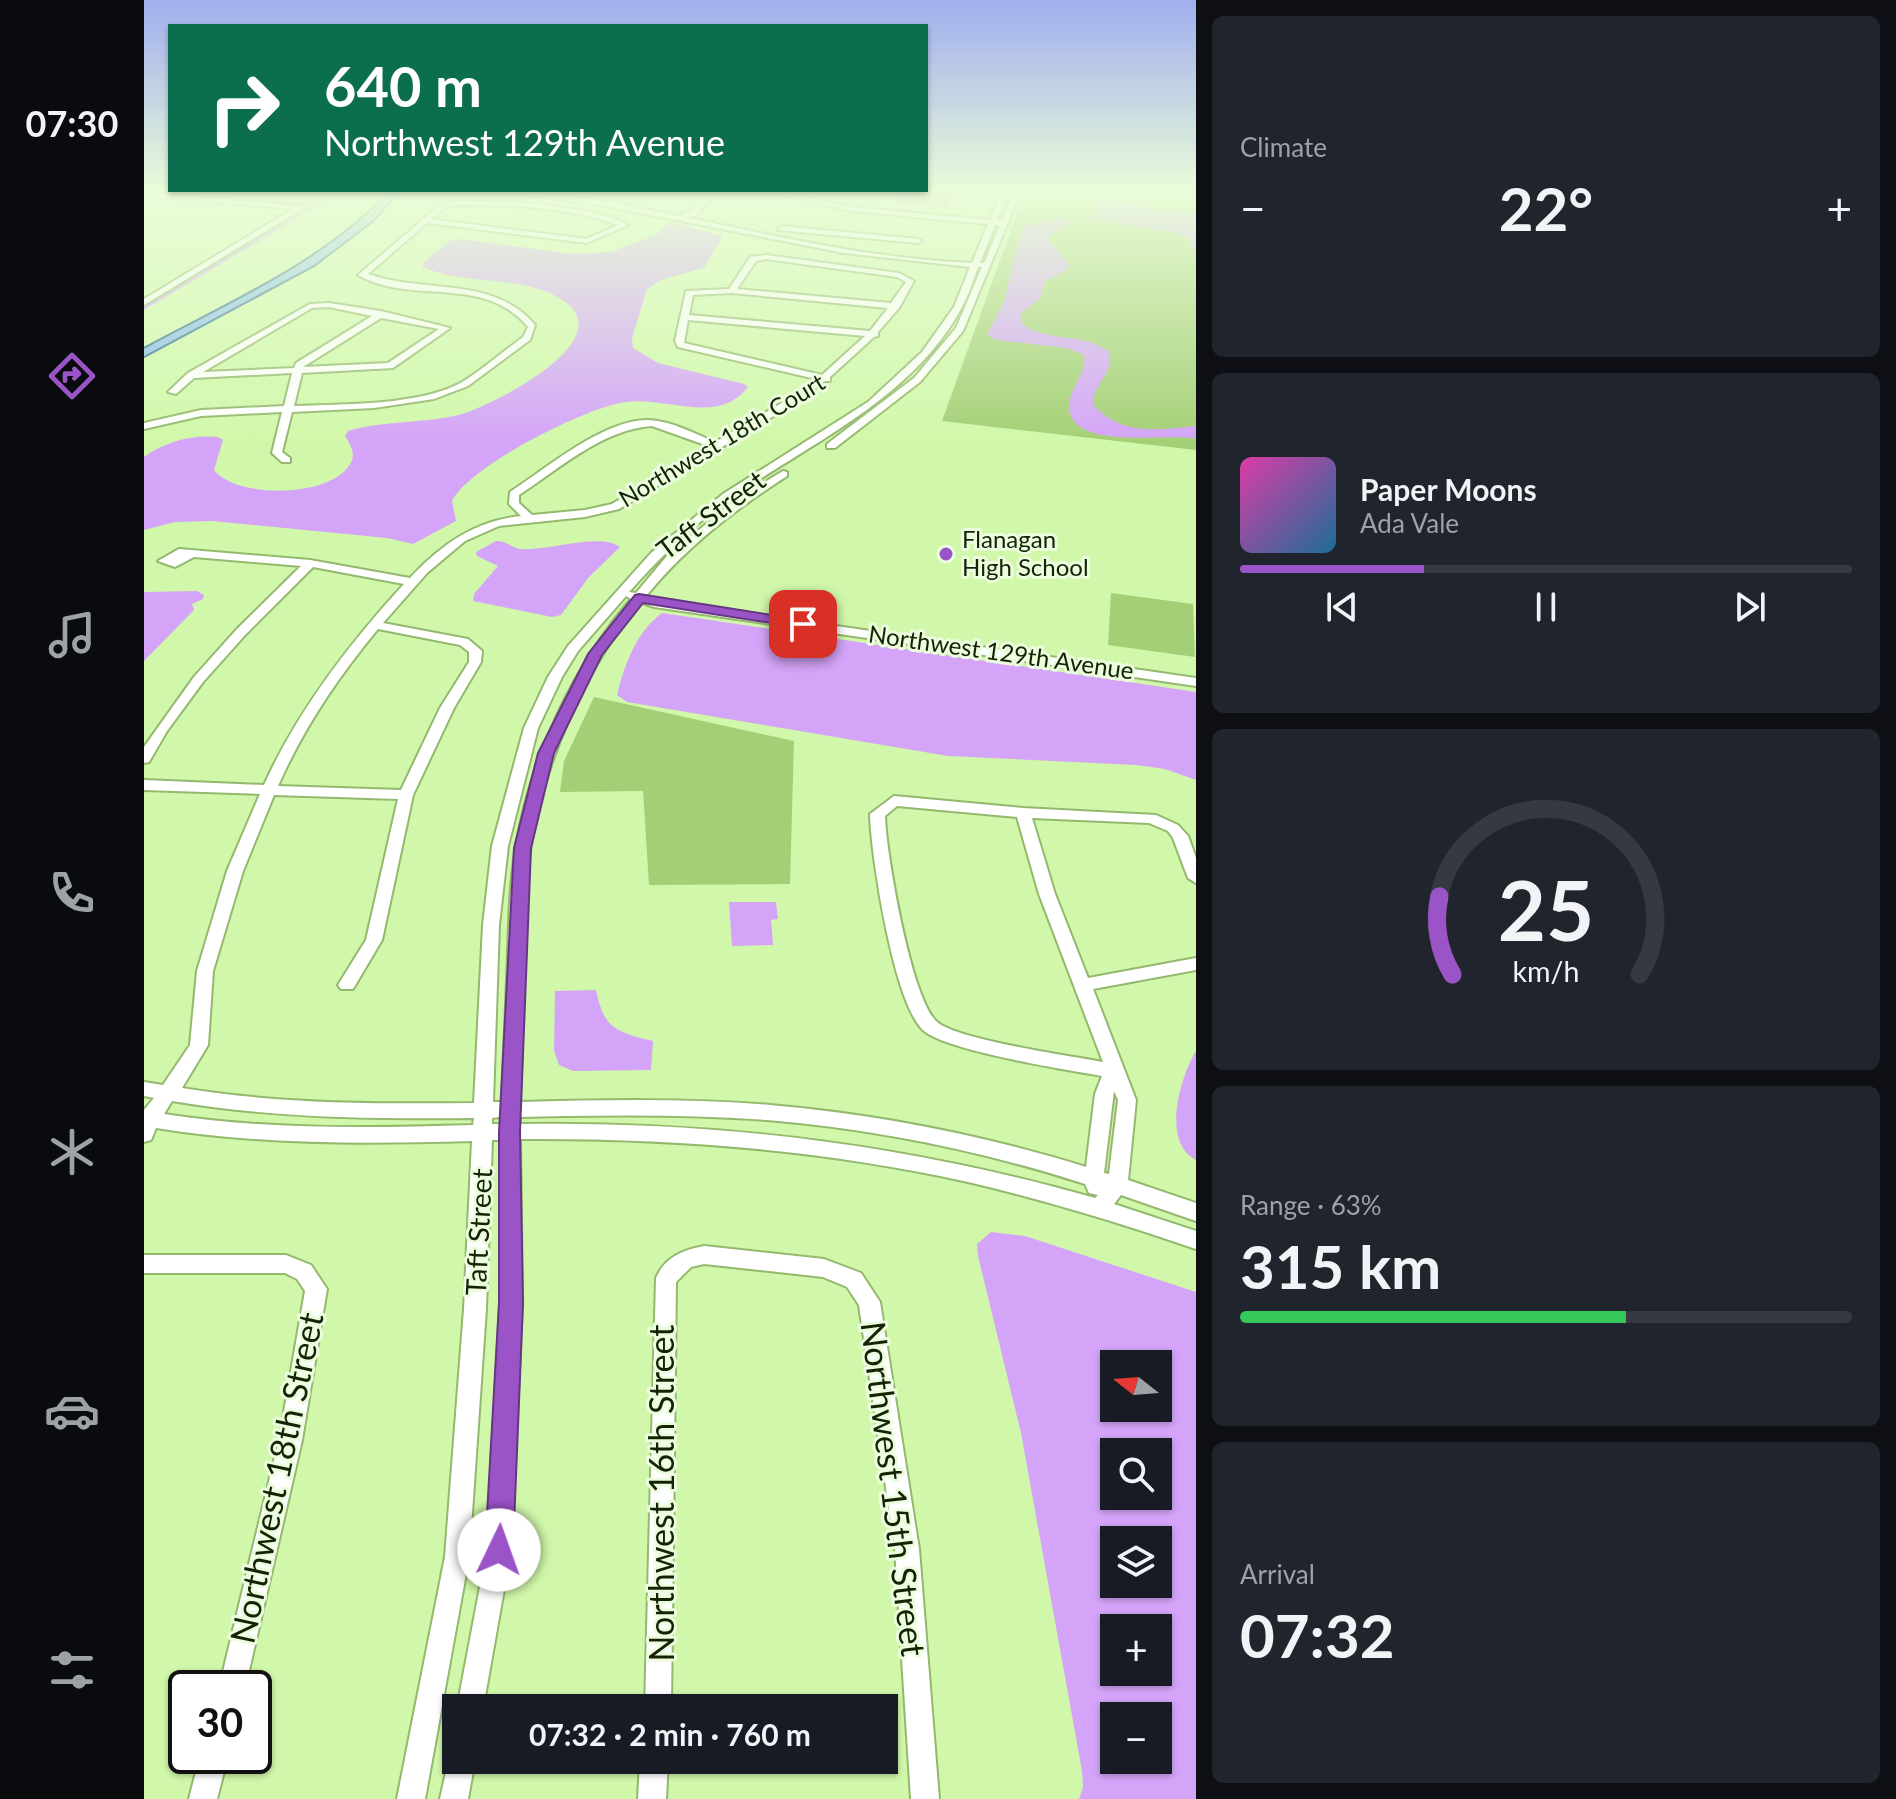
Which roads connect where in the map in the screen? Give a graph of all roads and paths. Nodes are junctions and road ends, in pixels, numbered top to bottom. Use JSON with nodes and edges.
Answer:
{"nodes":[{"id":1,"x":190,"y":275,"type":"edge"},
{"id":2,"x":269,"y":275,"type":"edge"},
{"id":3,"x":285,"y":275,"type":"edge"},
{"id":4,"x":362,"y":275,"type":"edge"},
{"id":5,"x":742,"y":275,"type":"edge"},
{"id":6,"x":891,"y":275,"type":"edge"},
{"id":7,"x":970,"y":275,"type":"edge"},
{"id":8,"x":984,"y":275,"type":"edge"},
{"id":9,"x":732,"y":291,"type":"junction"},
{"id":10,"x":144,"y":303,"type":"edge"},
{"id":11,"x":896,"y":306,"type":"junction"},
{"id":12,"x":381,"y":314,"type":"junction"},
{"id":13,"x":684,"y":317,"type":"junction"},
{"id":14,"x":875,"y":334,"type":"junction"},
{"id":15,"x":144,"y":344,"type":"edge"},
{"id":16,"x":144,"y":353,"type":"edge"},
{"id":17,"x":295,"y":372,"type":"junction"},
{"id":18,"x":191,"y":375,"type":"junction"},
{"id":19,"x":827,"y":379,"type":"junction"},
{"id":20,"x":173,"y":392,"type":"dead end"},
{"id":21,"x":287,"y":408,"type":"junction"},
{"id":22,"x":144,"y":426,"type":"edge"},
{"id":23,"x":717,"y":446,"type":"junction"},
{"id":24,"x":817,"y":455,"type":"dead end"},
{"id":25,"x":286,"y":460,"type":"dead end"},
{"id":26,"x":806,"y":461,"type":"dead end"},
{"id":27,"x":760,"y":475,"type":"junction"},
{"id":28,"x":773,"y":480,"type":"junction"},
{"id":29,"x":527,"y":516,"type":"junction"},
{"id":30,"x":192,"y":553,"type":"dead end"},
{"id":31,"x":310,"y":563,"type":"junction"},
{"id":32,"x":413,"y":582,"type":"junction"},
{"id":33,"x":635,"y":594,"type":"junction"},
{"id":34,"x":374,"y":625,"type":"junction"},
{"id":35,"x":1083,"y":655,"type":"junction"},
{"id":36,"x":1096,"y":667,"type":"junction"},
{"id":37,"x":1196,"y":672,"type":"edge"},
{"id":38,"x":555,"y":677,"type":"junction"},
{"id":39,"x":581,"y":681,"type":"junction"},
{"id":40,"x":1196,"y":682,"type":"edge"},
{"id":41,"x":144,"y":759,"type":"edge"},
{"id":42,"x":144,"y":785,"type":"edge"},
{"id":43,"x":265,"y":791,"type":"junction"},
{"id":44,"x":406,"y":795,"type":"junction"},
{"id":45,"x":510,"y":803,"type":"junction"},
{"id":46,"x":532,"y":803,"type":"junction"},
{"id":47,"x":1023,"y":813,"type":"junction"},
{"id":48,"x":1196,"y":878,"type":"edge"},
{"id":49,"x":491,"y":925,"type":"junction"},
{"id":50,"x":517,"y":925,"type":"junction"},
{"id":51,"x":1196,"y":964,"type":"edge"},
{"id":52,"x":347,"y":985,"type":"dead end"},
{"id":53,"x":1082,"y":985,"type":"junction"},
{"id":54,"x":1113,"y":1071,"type":"junction"},
{"id":55,"x":144,"y":1089,"type":"edge"},
{"id":56,"x":166,"y":1093,"type":"junction"},
{"id":57,"x":511,"y":1109,"type":"junction"},
{"id":58,"x":485,"y":1110,"type":"junction"},
{"id":59,"x":146,"y":1124,"type":"edge"},
{"id":60,"x":510,"y":1132,"type":"junction"},
{"id":61,"x":483,"y":1133,"type":"junction"},
{"id":62,"x":1094,"y":1178,"type":"junction"},
{"id":63,"x":1118,"y":1184,"type":"junction"},
{"id":64,"x":1100,"y":1207,"type":"junction"},
{"id":65,"x":1196,"y":1212,"type":"edge"},
{"id":66,"x":1196,"y":1240,"type":"edge"},
{"id":67,"x":144,"y":1264,"type":"edge"},
{"id":68,"x":666,"y":1278,"type":"joint"},
{"id":69,"x":237,"y":1670,"type":"edge"},
{"id":70,"x":473,"y":1694,"type":"edge"},
{"id":71,"x":658,"y":1694,"type":"edge"},
{"id":72,"x":209,"y":1774,"type":"edge"},
{"id":73,"x":458,"y":1774,"type":"edge"},
{"id":74,"x":653,"y":1774,"type":"edge"},
{"id":75,"x":203,"y":1799,"type":"edge"},
{"id":76,"x":411,"y":1799,"type":"edge"},
{"id":77,"x":454,"y":1799,"type":"edge"},
{"id":78,"x":652,"y":1799,"type":"edge"},
{"id":79,"x":925,"y":1799,"type":"edge"}],
"edges":[{"from":1,"to":10,"type":"street"},
{"from":2,"to":15,"type":"main road"},
{"from":3,"to":16,"type":"main road"},
{"from":4,"to":21,"type":"street"},
{"from":5,"to":9,"type":"street","name":"Northwest 18th Court"},
{"from":6,"to":11,"type":"street","name":"Northwest 18th Court"},
{"from":7,"to":27,"type":"street","name":"Taft Street"},
{"from":8,"to":24,"type":"street"},
{"from":9,"to":11,"type":"street"},
{"from":9,"to":13,"type":"street"},
{"from":11,"to":14,"type":"street","name":"Northwest 18th Court"},
{"from":12,"to":17,"type":"street"},
{"from":12,"to":17,"type":"street"},
{"from":12,"to":18,"type":"street"},
{"from":13,"to":14,"type":"street"},
{"from":13,"to":19,"type":"street"},
{"from":14,"to":19,"type":"street","name":"Northwest 18th Court"},
{"from":17,"to":18,"type":"street"},
{"from":17,"to":21,"type":"street"},
{"from":18,"to":20,"type":"street"},
{"from":19,"to":23,"type":"street","name":"Northwest 18th Court"},
{"from":21,"to":22,"type":"street"},
{"from":21,"to":25,"type":"street"},
{"from":23,"to":29,"type":"street","name":"Northwest 18th Court"},
{"from":23,"to":29,"type":"street"},
{"from":26,"to":28,"type":"street","name":"Taft Street"},
{"from":27,"to":28,"type":"street"},
{"from":27,"to":33,"type":"street","name":"Taft Street"},
{"from":28,"to":33,"type":"street","name":"Taft Street"},
{"from":29,"to":32,"type":"street","name":"Northwest 18th Court"},
{"from":30,"to":31,"type":"street"},
{"from":31,"to":32,"type":"street"},
{"from":31,"to":41,"type":"street"},
{"from":32,"to":34,"type":"street","name":"Northwest 18th Court"},
{"from":33,"to":35,"type":"street","name":"Northwest 129th Avenue"},
{"from":33,"to":36,"type":"street","name":"Northwest 129th Avenue"},
{"from":33,"to":38,"type":"street","name":"Taft Street"},
{"from":33,"to":39,"type":"street","name":"Taft Street"},
{"from":34,"to":43,"type":"street","name":"Northwest 18th Court"},
{"from":34,"to":44,"type":"street"},
{"from":35,"to":36,"type":"street"},
{"from":35,"to":37,"type":"street","name":"Northwest 129th Avenue"},
{"from":36,"to":40,"type":"street","name":"Northwest 129th Avenue"},
{"from":38,"to":39,"type":"street"},
{"from":38,"to":45,"type":"street","name":"Taft Street"},
{"from":39,"to":46,"type":"street","name":"Taft Street"},
{"from":42,"to":43,"type":"street"},
{"from":43,"to":44,"type":"street"},
{"from":43,"to":56,"type":"street","name":"Northwest 18th Court"},
{"from":44,"to":52,"type":"street"},
{"from":45,"to":46,"type":"street"},
{"from":45,"to":49,"type":"street","name":"Taft Street"},
{"from":46,"to":50,"type":"street","name":"Taft Street"},
{"from":47,"to":48,"type":"street"},
{"from":47,"to":53,"type":"street"},
{"from":47,"to":54,"type":"street"},
{"from":49,"to":50,"type":"street"},
{"from":49,"to":58,"type":"street","name":"Taft Street"},
{"from":50,"to":57,"type":"street","name":"Taft Street"},
{"from":51,"to":53,"type":"street"},
{"from":53,"to":54,"type":"street"},
{"from":54,"to":62,"type":"street"},
{"from":54,"to":63,"type":"street"},
{"from":55,"to":56,"type":"street"},
{"from":56,"to":58,"type":"street"},
{"from":56,"to":59,"type":"street","name":"Northwest 18th Court"},
{"from":57,"to":58,"type":"street"},
{"from":57,"to":60,"type":"street","name":"Taft Street"},
{"from":57,"to":62,"type":"street"},
{"from":58,"to":61,"type":"street","name":"Taft Street"},
{"from":59,"to":61,"type":"street"},
{"from":60,"to":61,"type":"street"},
{"from":60,"to":64,"type":"street"},
{"from":60,"to":70,"type":"street","name":"Taft Street"},
{"from":61,"to":76,"type":"street","name":"Taft Street"},
{"from":62,"to":63,"type":"street"},
{"from":62,"to":64,"type":"street"},
{"from":63,"to":64,"type":"street"},
{"from":63,"to":65,"type":"street"},
{"from":64,"to":66,"type":"street"},
{"from":67,"to":69,"type":"street","name":"Northwest 18th Street"},
{"from":68,"to":71,"type":"street","name":"Northwest 16th Street"},
{"from":68,"to":79,"type":"street","name":"Northwest 15th Street"},
{"from":72,"to":75,"type":"street"},
{"from":73,"to":77,"type":"street"},
{"from":74,"to":78,"type":"street"}]}
